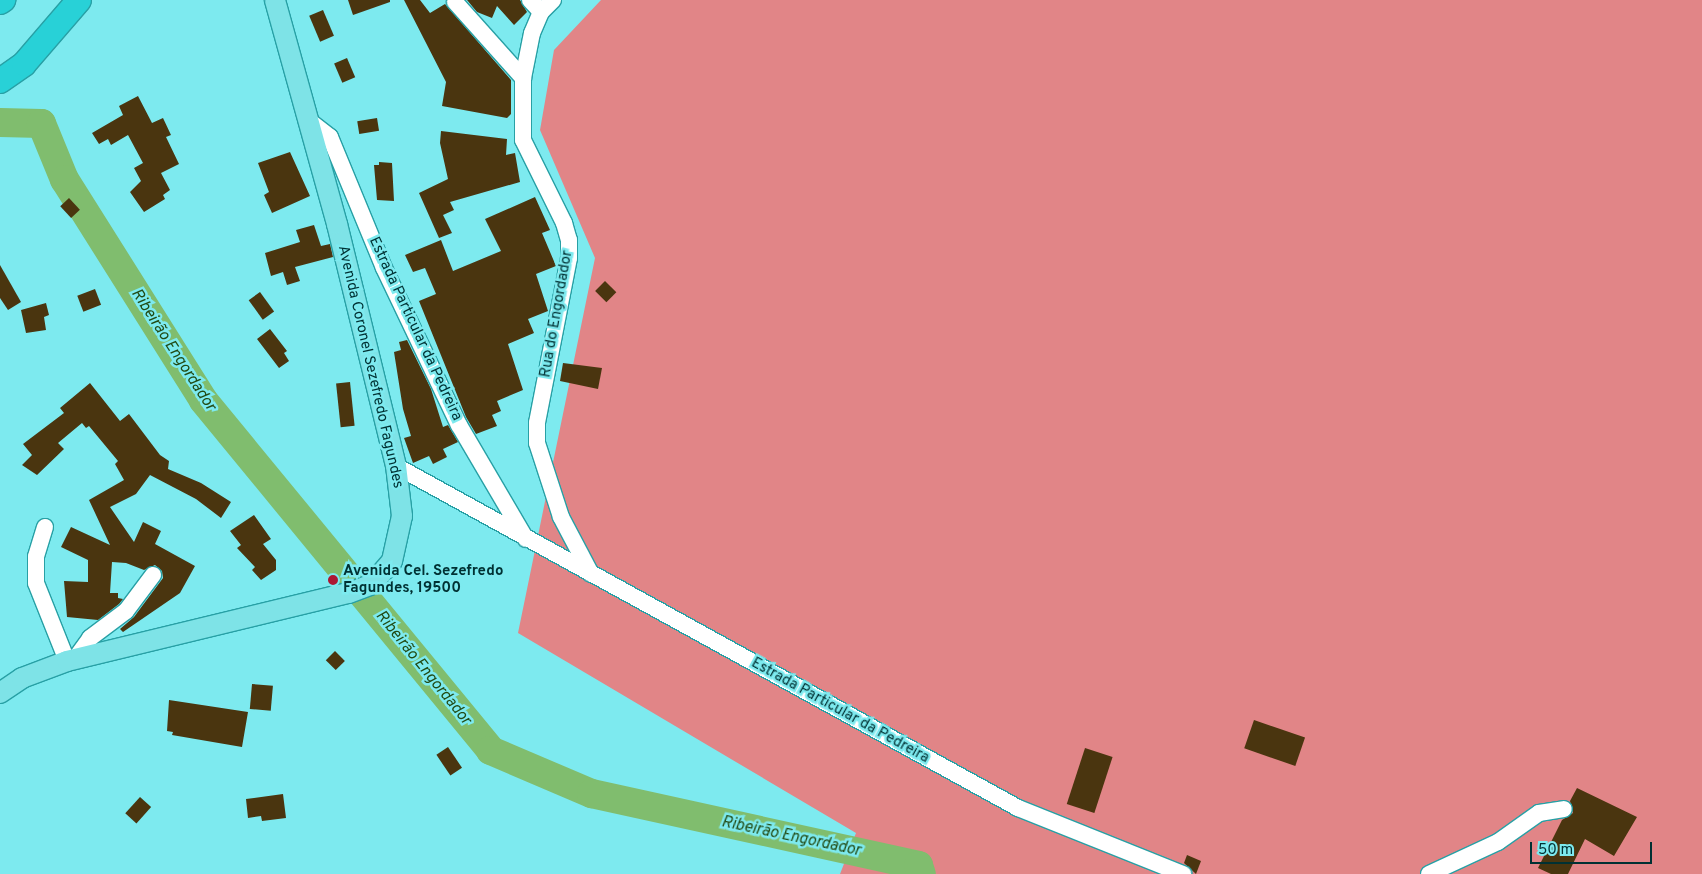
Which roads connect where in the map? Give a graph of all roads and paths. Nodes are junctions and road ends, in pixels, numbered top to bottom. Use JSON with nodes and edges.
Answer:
{"nodes":[{"id":1,"x":3,"y":0,"type":"edge"},
{"id":2,"x":79,"y":0,"type":"edge"},
{"id":3,"x":275,"y":0,"type":"edge"},
{"id":4,"x":553,"y":0,"type":"edge"},
{"id":5,"x":0,"y":2,"type":"edge"},
{"id":6,"x":455,"y":2,"type":"dead end"},
{"id":7,"x":536,"y":6,"type":"edge"},
{"id":8,"x":523,"y":78,"type":"junction"},
{"id":9,"x":0,"y":81,"type":"edge"},
{"id":10,"x":306,"y":119,"type":"junction"},
{"id":11,"x":396,"y":466,"type":"junction"},
{"id":12,"x":45,"y":527,"type":"dead end"},
{"id":13,"x":528,"y":541,"type":"junction"},
{"id":14,"x":153,"y":574,"type":"dead end"},
{"id":15,"x":591,"y":574,"type":"junction"},
{"id":16,"x":71,"y":660,"type":"junction"},
{"id":17,"x":0,"y":693,"type":"edge"},
{"id":18,"x":1564,"y":809,"type":"dead end"},
{"id":19,"x":1182,"y":874,"type":"edge"},
{"id":20,"x":1429,"y":874,"type":"edge"}],
"edges":[{"from":1,"to":5,"type":"highway"},
{"from":2,"to":9,"type":"highway"},
{"from":3,"to":10,"type":"main road","name":"Avenida Coronel Sezefredo Fagundes"},
{"from":4,"to":7,"type":"street","name":"Rua do Engordador"},
{"from":6,"to":8,"type":"street"},
{"from":7,"to":8,"type":"street","name":"Rua do Engordador"},
{"from":8,"to":15,"type":"street","name":"Rua do Engordador"},
{"from":10,"to":11,"type":"main road","name":"Avenida Coronel Sezefredo Fagundes"},
{"from":10,"to":13,"type":"street","name":"Estrada Particular da Pedreira"},
{"from":11,"to":13,"type":"street","name":"Estrada Particular da Pedreira"},
{"from":11,"to":16,"type":"main road","name":"Avenida Coronel Sezefredo Fagundes"},
{"from":12,"to":16,"type":"street"},
{"from":13,"to":15,"type":"street","name":"Estrada Particular da Pedreira"},
{"from":14,"to":16,"type":"street"},
{"from":15,"to":19,"type":"street","name":"Estrada Particular da Pedreira"},
{"from":16,"to":17,"type":"main road","name":"Avenida Coronel Sezefredo Fagundes"},
{"from":18,"to":20,"type":"street"}]}
